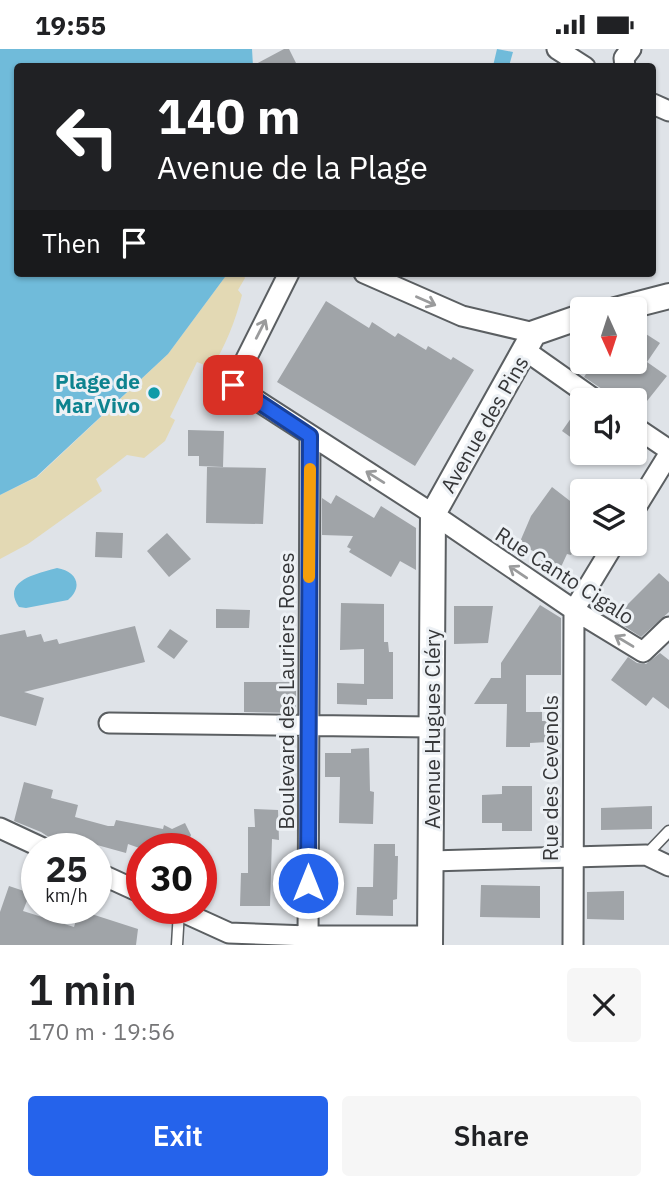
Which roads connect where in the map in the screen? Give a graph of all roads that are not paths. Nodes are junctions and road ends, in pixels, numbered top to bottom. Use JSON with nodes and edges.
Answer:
{"nodes":[{"id":1,"x":557,"y":49,"type":"edge"},
{"id":2,"x":579,"y":63,"type":"edge"},
{"id":3,"x":287,"y":277,"type":"edge"},
{"id":4,"x":373,"y":277,"type":"edge"},
{"id":5,"x":669,"y":296,"type":"edge"},
{"id":6,"x":648,"y":301,"type":"edge"},
{"id":7,"x":570,"y":322,"type":"edge"},
{"id":8,"x":530,"y":342,"type":"junction"},
{"id":9,"x":582,"y":388,"type":"edge"},
{"id":10,"x":310,"y":436,"type":"junction"},
{"id":11,"x":647,"y":436,"type":"edge"},
{"id":12,"x":669,"y":452,"type":"edge"},
{"id":13,"x":647,"y":489,"type":"edge"},
{"id":14,"x":433,"y":514,"type":"junction"},
{"id":15,"x":607,"y":556,"type":"edge"},
{"id":16,"x":574,"y":610,"type":"junction"},
{"id":17,"x":669,"y":627,"type":"edge"},
{"id":18,"x":109,"y":723,"type":"dead end"},
{"id":19,"x":309,"y":725,"type":"junction"},
{"id":20,"x":432,"y":727,"type":"junction"},
{"id":21,"x":0,"y":828,"type":"edge"},
{"id":22,"x":669,"y":831,"type":"edge"},
{"id":23,"x":21,"y":838,"type":"edge"},
{"id":24,"x":646,"y":855,"type":"junction"},
{"id":25,"x":572,"y":857,"type":"junction"},
{"id":26,"x":431,"y":861,"type":"junction"},
{"id":27,"x":669,"y":866,"type":"edge"},
{"id":28,"x":177,"y":924,"type":"edge"},
{"id":29,"x":210,"y":924,"type":"edge"},
{"id":30,"x":430,"y":940,"type":"edge"},
{"id":31,"x":308,"y":941,"type":"edge"},
{"id":32,"x":177,"y":945,"type":"edge"},
{"id":33,"x":573,"y":945,"type":"edge"}],
"edges":[{"from":1,"to":2,"type":"street"},
{"from":10,"to":3,"type":"street","name":"Rue Canto Cigalo","one_way":true},
{"from":4,"to":8,"type":"street","one_way":true},
{"from":5,"to":6,"type":"street"},
{"from":7,"to":8,"type":"street"},
{"from":8,"to":9,"type":"street"},
{"from":8,"to":14,"type":"street","name":"Avenue des Pins"},
{"from":14,"to":10,"type":"street","name":"Rue Canto Cigalo","one_way":true},
{"from":10,"to":19,"type":"street","name":"Boulevard des Lauriers Roses"},
{"from":11,"to":12,"type":"street"},
{"from":12,"to":13,"type":"street"},
{"from":16,"to":14,"type":"street","name":"Rue Canto Cigalo","one_way":true},
{"from":14,"to":20,"type":"street","name":"Avenue Hugues Cléry"},
{"from":15,"to":16,"type":"street"},
{"from":17,"to":16,"type":"street","name":"Rue Canto Cigalo","one_way":true},
{"from":16,"to":25,"type":"street","name":"Rue des Cevenols"},
{"from":18,"to":19,"type":"street"},
{"from":19,"to":20,"type":"street"},
{"from":19,"to":31,"type":"street","name":"Boulevard des Lauriers Roses"},
{"from":20,"to":26,"type":"street","name":"Avenue Hugues Cléry"},
{"from":21,"to":23,"type":"street"},
{"from":22,"to":24,"type":"lane"},
{"from":24,"to":25,"type":"street"},
{"from":24,"to":27,"type":"street"},
{"from":25,"to":26,"type":"street"},
{"from":25,"to":33,"type":"street","name":"Rue des Cevenols"},
{"from":26,"to":30,"type":"street","name":"Avenue Hugues Cléry"},
{"from":28,"to":32,"type":"lane"},
{"from":29,"to":31,"type":"street"},
{"from":30,"to":31,"type":"street"}]}
